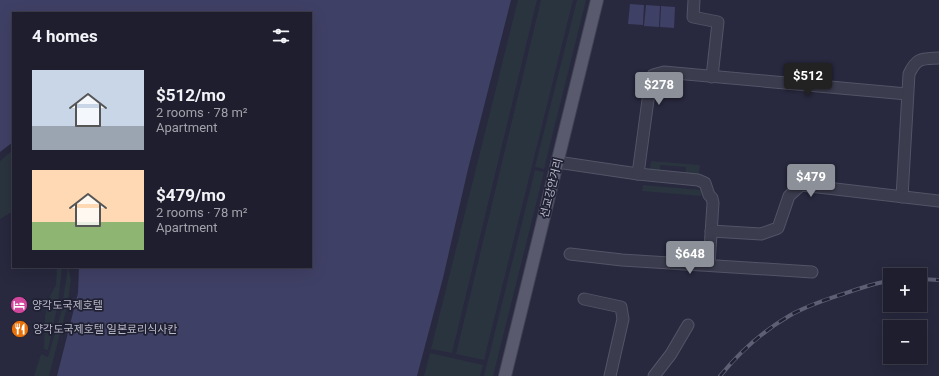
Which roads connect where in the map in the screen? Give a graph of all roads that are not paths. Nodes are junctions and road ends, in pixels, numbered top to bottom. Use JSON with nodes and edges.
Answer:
{"nodes":[{"id":1,"x":597,"y":0,"type":"edge"},
{"id":2,"x":694,"y":0,"type":"edge"},
{"id":3,"x":939,"y":58,"type":"edge"},
{"id":4,"x":712,"y":77,"type":"junction"},
{"id":5,"x":907,"y":94,"type":"junction"},
{"id":6,"x":557,"y":162,"type":"junction"},
{"id":7,"x":638,"y":174,"type":"junction"},
{"id":8,"x":902,"y":197,"type":"junction"},
{"id":9,"x":939,"y":201,"type":"edge"},
{"id":10,"x":711,"y":231,"type":"junction"},
{"id":11,"x":570,"y":254,"type":"dead end"},
{"id":12,"x":709,"y":265,"type":"junction"},
{"id":13,"x":812,"y":272,"type":"dead end"},
{"id":14,"x":584,"y":299,"type":"dead end"},
{"id":15,"x":688,"y":325,"type":"dead end"},
{"id":16,"x":507,"y":376,"type":"edge"},
{"id":17,"x":610,"y":376,"type":"edge"},
{"id":18,"x":654,"y":376,"type":"edge"}],
"edges":[{"from":1,"to":6,"type":"main road","name":"선교강안거리"},
{"from":2,"to":4,"type":"street"},
{"from":3,"to":5,"type":"street"},
{"from":4,"to":5,"type":"street"},
{"from":4,"to":7,"type":"street"},
{"from":5,"to":8,"type":"street"},
{"from":6,"to":7,"type":"street"},
{"from":6,"to":16,"type":"main road","name":"선교강안거리"},
{"from":7,"to":10,"type":"street"},
{"from":8,"to":9,"type":"street"},
{"from":8,"to":10,"type":"street"},
{"from":10,"to":12,"type":"street"},
{"from":11,"to":12,"type":"street"},
{"from":12,"to":13,"type":"street"},
{"from":14,"to":17,"type":"street"},
{"from":15,"to":18,"type":"street"}]}
